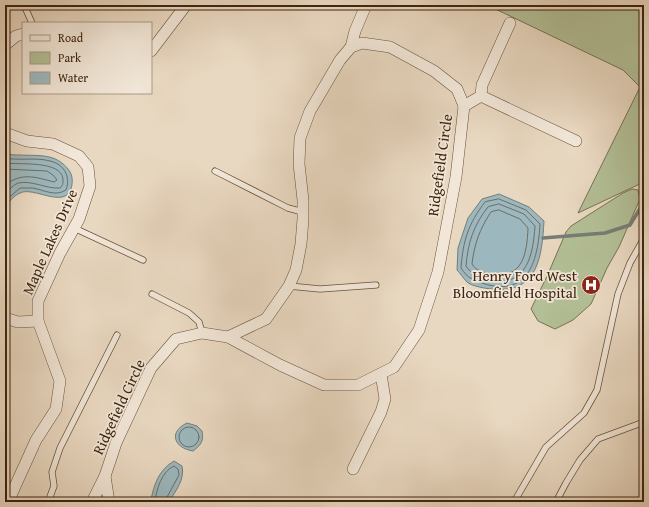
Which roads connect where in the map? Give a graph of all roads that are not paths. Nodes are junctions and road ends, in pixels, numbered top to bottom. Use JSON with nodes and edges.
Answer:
{"nodes":[{"id":1,"x":24,"y":5,"type":"edge"},
{"id":2,"x":186,"y":5,"type":"edge"},
{"id":3,"x":366,"y":5,"type":"edge"},
{"id":4,"x":32,"y":22,"type":"edge"},
{"id":5,"x":510,"y":23,"type":"dead end"},
{"id":6,"x":22,"y":34,"type":"edge"},
{"id":7,"x":5,"y":45,"type":"edge"},
{"id":8,"x":351,"y":47,"type":"junction"},
{"id":9,"x":152,"y":49,"type":"edge"},
{"id":10,"x":480,"y":96,"type":"junction"},
{"id":11,"x":464,"y":106,"type":"junction"},
{"id":12,"x":5,"y":133,"type":"edge"},
{"id":13,"x":576,"y":142,"type":"dead end"},
{"id":14,"x":215,"y":171,"type":"dead end"},
{"id":15,"x":303,"y":212,"type":"junction"},
{"id":16,"x":74,"y":228,"type":"junction"},
{"id":17,"x":644,"y":238,"type":"edge"},
{"id":18,"x":143,"y":260,"type":"dead end"},
{"id":19,"x":376,"y":285,"type":"dead end"},
{"id":20,"x":289,"y":286,"type":"junction"},
{"id":21,"x":152,"y":294,"type":"dead end"},
{"id":22,"x":5,"y":318,"type":"edge"},
{"id":23,"x":38,"y":321,"type":"junction"},
{"id":24,"x":202,"y":333,"type":"junction"},
{"id":25,"x":117,"y":335,"type":"dead end"},
{"id":26,"x":228,"y":337,"type":"junction"},
{"id":27,"x":381,"y":374,"type":"junction"},
{"id":28,"x":644,"y":422,"type":"edge"},
{"id":29,"x":353,"y":469,"type":"dead end"},
{"id":30,"x":105,"y":476,"type":"junction"},
{"id":31,"x":8,"y":502,"type":"edge"},
{"id":32,"x":48,"y":502,"type":"edge"},
{"id":33,"x":92,"y":502,"type":"edge"},
{"id":34,"x":109,"y":502,"type":"edge"},
{"id":35,"x":514,"y":502,"type":"edge"},
{"id":36,"x":556,"y":502,"type":"edge"}],
"edges":[{"from":1,"to":4,"type":"lane"},
{"from":2,"to":9,"type":"street"},
{"from":3,"to":8,"type":"street"},
{"from":5,"to":10,"type":"street"},
{"from":6,"to":7,"type":"street"},
{"from":8,"to":11,"type":"street","name":"Ridgefield Circle"},
{"from":8,"to":15,"type":"street"},
{"from":10,"to":11,"type":"street"},
{"from":10,"to":13,"type":"street"},
{"from":11,"to":27,"type":"street","name":"Ridgefield Circle"},
{"from":12,"to":16,"type":"street","name":"Maple Lakes Drive"},
{"from":14,"to":15,"type":"lane"},
{"from":15,"to":20,"type":"street"},
{"from":16,"to":18,"type":"lane"},
{"from":16,"to":23,"type":"street","name":"Maple Lakes Drive"},
{"from":17,"to":35,"type":"lane"},
{"from":19,"to":20,"type":"lane"},
{"from":20,"to":26,"type":"street"},
{"from":21,"to":24,"type":"lane"},
{"from":22,"to":23,"type":"street"},
{"from":23,"to":31,"type":"street","name":"Maple Lakes Drive"},
{"from":24,"to":26,"type":"street","name":"Ridgefield Circle"},
{"from":24,"to":30,"type":"street","name":"Ridgefield Circle"},
{"from":25,"to":32,"type":"lane"},
{"from":26,"to":27,"type":"street","name":"Ridgefield Circle"},
{"from":27,"to":29,"type":"street"},
{"from":28,"to":36,"type":"lane"},
{"from":30,"to":33,"type":"street","name":"Ridgefield Circle"},
{"from":30,"to":34,"type":"street","name":"Ridgefield Circle"}]}
